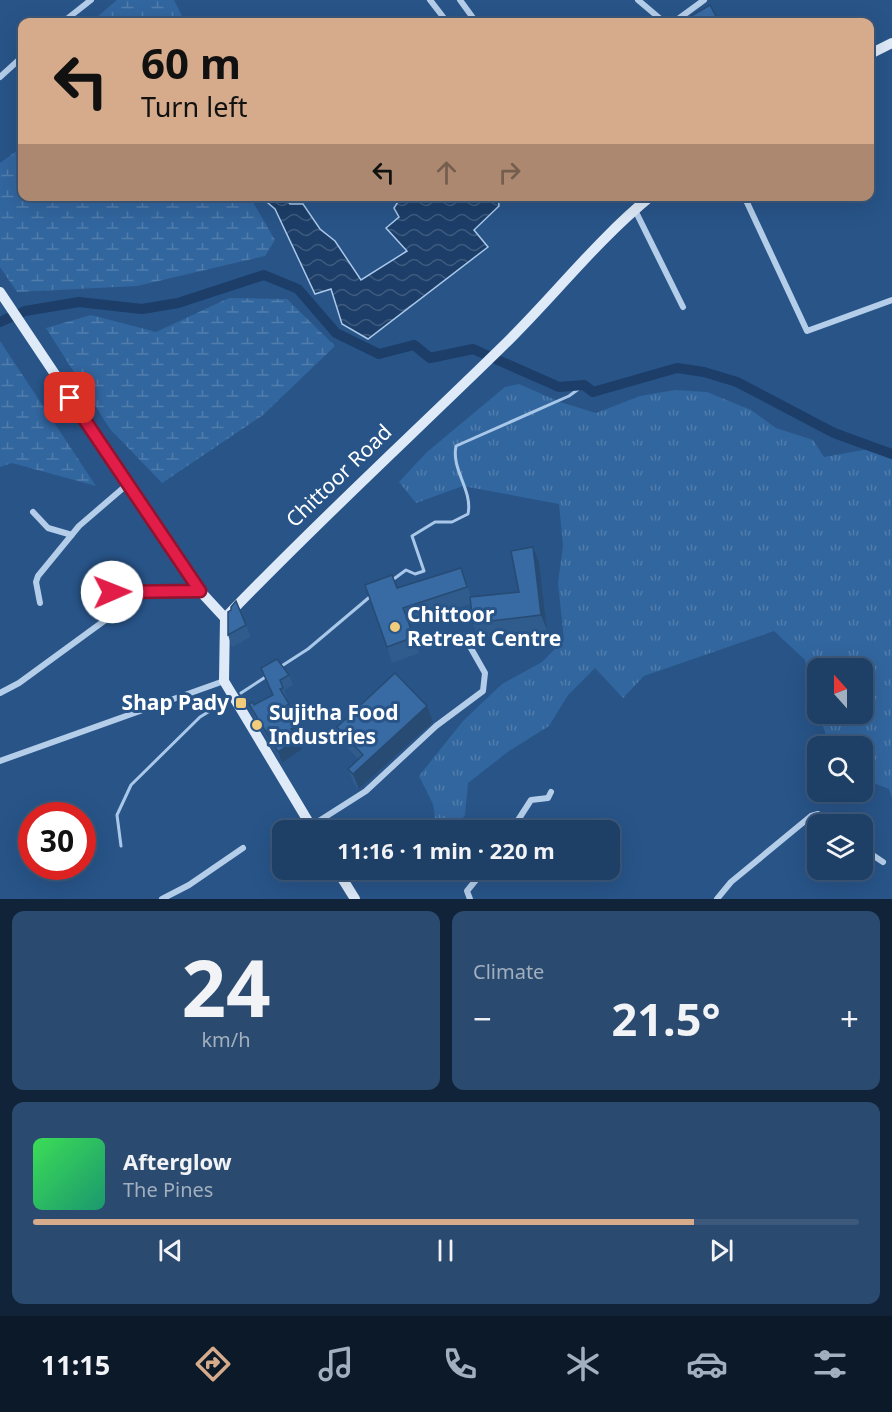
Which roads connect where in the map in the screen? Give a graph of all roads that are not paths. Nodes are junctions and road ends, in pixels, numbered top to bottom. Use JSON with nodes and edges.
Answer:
{"nodes":[{"id":1,"x":91,"y":0,"type":"edge"},
{"id":2,"x":430,"y":0,"type":"edge"},
{"id":3,"x":459,"y":0,"type":"edge"},
{"id":4,"x":638,"y":0,"type":"edge"},
{"id":5,"x":704,"y":0,"type":"edge"},
{"id":6,"x":68,"y":18,"type":"edge"},
{"id":7,"x":444,"y":18,"type":"edge"},
{"id":8,"x":473,"y":18,"type":"edge"},
{"id":9,"x":659,"y":18,"type":"edge"},
{"id":10,"x":679,"y":18,"type":"edge"},
{"id":11,"x":892,"y":43,"type":"edge"},
{"id":12,"x":874,"y":52,"type":"edge"},
{"id":13,"x":18,"y":61,"type":"edge"},
{"id":14,"x":0,"y":77,"type":"edge"},
{"id":15,"x":645,"y":201,"type":"edge"},
{"id":16,"x":746,"y":201,"type":"edge"},
{"id":17,"x":635,"y":210,"type":"junction"},
{"id":18,"x":0,"y":292,"type":"edge"},
{"id":19,"x":892,"y":300,"type":"edge"},
{"id":20,"x":683,"y":307,"type":"dead end"},
{"id":21,"x":129,"y":483,"type":"junction"},
{"id":22,"x":33,"y":512,"type":"dead end"},
{"id":23,"x":72,"y":536,"type":"junction"},
{"id":24,"x":200,"y":591,"type":"junction"},
{"id":25,"x":40,"y":603,"type":"dead end"},
{"id":26,"x":225,"y":618,"type":"junction"},
{"id":27,"x":464,"y":636,"type":"dead end"},
{"id":28,"x":224,"y":681,"type":"junction"},
{"id":29,"x":0,"y":693,"type":"edge"},
{"id":30,"x":0,"y":761,"type":"edge"},
{"id":31,"x":551,"y":792,"type":"dead end"},
{"id":32,"x":807,"y":819,"type":"edge"},
{"id":33,"x":307,"y":820,"type":"edge"},
{"id":34,"x":324,"y":820,"type":"edge"},
{"id":35,"x":518,"y":820,"type":"edge"},
{"id":36,"x":243,"y":848,"type":"dead end"},
{"id":37,"x":873,"y":855,"type":"edge"},
{"id":38,"x":883,"y":862,"type":"dead end"},
{"id":39,"x":343,"y":880,"type":"edge"},
{"id":40,"x":476,"y":880,"type":"edge"},
{"id":41,"x":162,"y":899,"type":"edge"},
{"id":42,"x":355,"y":899,"type":"edge"},
{"id":43,"x":470,"y":899,"type":"edge"},
{"id":44,"x":717,"y":899,"type":"edge"}],
"edges":[{"from":1,"to":6,"type":"street"},
{"from":2,"to":7,"type":"street"},
{"from":3,"to":8,"type":"street"},
{"from":4,"to":9,"type":"street"},
{"from":5,"to":10,"type":"street"},
{"from":11,"to":12,"type":"main road"},
{"from":13,"to":14,"type":"street"},
{"from":15,"to":17,"type":"main road","name":"Chittoor Road"},
{"from":16,"to":19,"type":"street"},
{"from":17,"to":20,"type":"street"},
{"from":17,"to":26,"type":"main road","name":"Chittoor Road"},
{"from":18,"to":21,"type":"main road"},
{"from":21,"to":23,"type":"street"},
{"from":21,"to":24,"type":"main road"},
{"from":22,"to":23,"type":"street"},
{"from":23,"to":25,"type":"street"},
{"from":24,"to":26,"type":"main road"},
{"from":24,"to":29,"type":"street"},
{"from":26,"to":28,"type":"main road"},
{"from":27,"to":34,"type":"street"},
{"from":28,"to":30,"type":"street"},
{"from":28,"to":33,"type":"main road"},
{"from":31,"to":35,"type":"street"},
{"from":32,"to":44,"type":"street"},
{"from":36,"to":41,"type":"street"},
{"from":37,"to":38,"type":"street"},
{"from":39,"to":42,"type":"main road"},
{"from":40,"to":43,"type":"street"}]}
